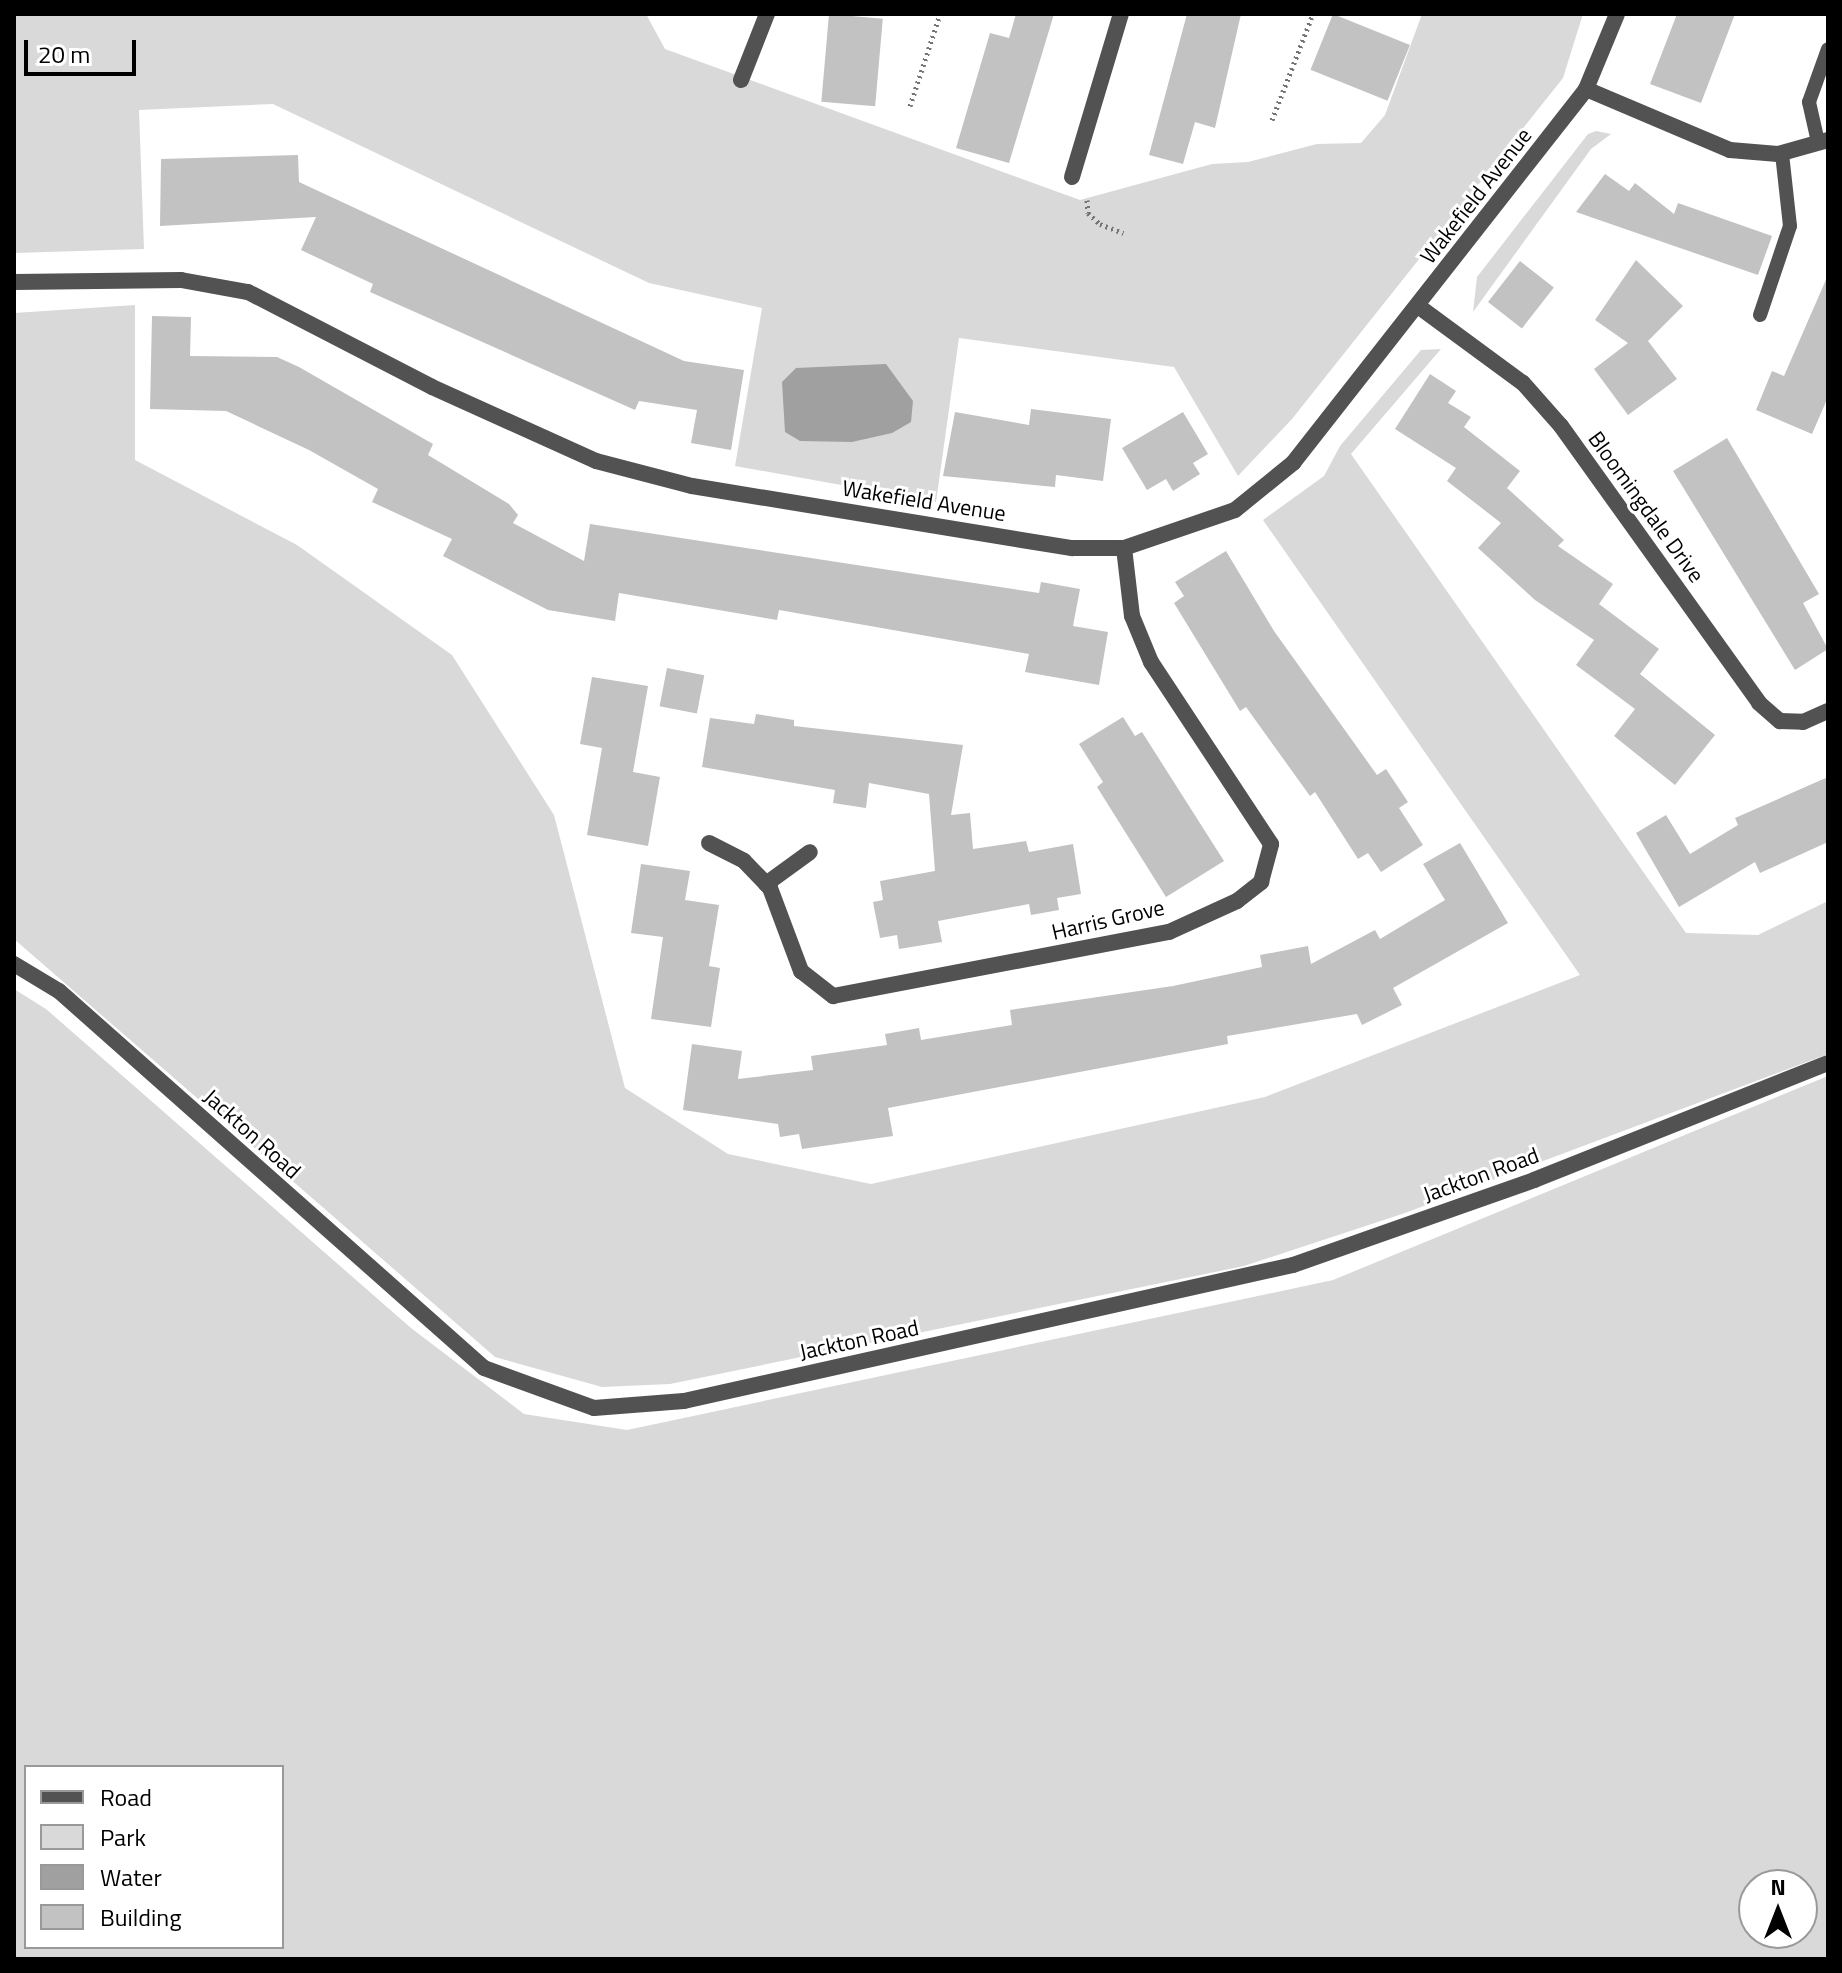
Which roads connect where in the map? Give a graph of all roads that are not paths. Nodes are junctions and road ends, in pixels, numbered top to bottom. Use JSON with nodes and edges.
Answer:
{"nodes":[{"id":1,"x":767,"y":14,"type":"edge"},
{"id":2,"x":1121,"y":14,"type":"edge"},
{"id":3,"x":1617,"y":14,"type":"edge"},
{"id":4,"x":1828,"y":49,"type":"edge"},
{"id":5,"x":741,"y":80,"type":"dead end"},
{"id":6,"x":1586,"y":89,"type":"junction"},
{"id":7,"x":1823,"y":141,"type":"edge"},
{"id":8,"x":1782,"y":153,"type":"junction"},
{"id":9,"x":1072,"y":177,"type":"road end"},
{"id":10,"x":14,"y":282,"type":"edge"},
{"id":11,"x":1418,"y":306,"type":"junction"},
{"id":12,"x":1760,"y":315,"type":"dead end"},
{"id":13,"x":1124,"y":548,"type":"junction"},
{"id":14,"x":1828,"y":711,"type":"edge"},
{"id":15,"x":709,"y":843,"type":"dead end"},
{"id":16,"x":810,"y":852,"type":"dead end"},
{"id":17,"x":766,"y":884,"type":"junction"},
{"id":18,"x":14,"y":964,"type":"edge"},
{"id":19,"x":1828,"y":1063,"type":"edge"}],
"edges":[{"from":1,"to":5,"type":"street"},
{"from":2,"to":9,"type":"street"},
{"from":3,"to":6,"type":"street","name":"Wakefield Avenue"},
{"from":4,"to":7,"type":"lane"},
{"from":6,"to":8,"type":"street"},
{"from":6,"to":11,"type":"street","name":"Wakefield Avenue"},
{"from":7,"to":8,"type":"street"},
{"from":8,"to":12,"type":"lane"},
{"from":10,"to":13,"type":"street","name":"Wakefield Avenue"},
{"from":11,"to":13,"type":"street","name":"Wakefield Avenue"},
{"from":11,"to":14,"type":"street","name":"Bloomingdale Drive"},
{"from":13,"to":17,"type":"street","name":"Harris Grove"},
{"from":15,"to":17,"type":"street","name":"Harris Grove"},
{"from":16,"to":17,"type":"street"},
{"from":18,"to":19,"type":"street","name":"Jackton Road"}]}
